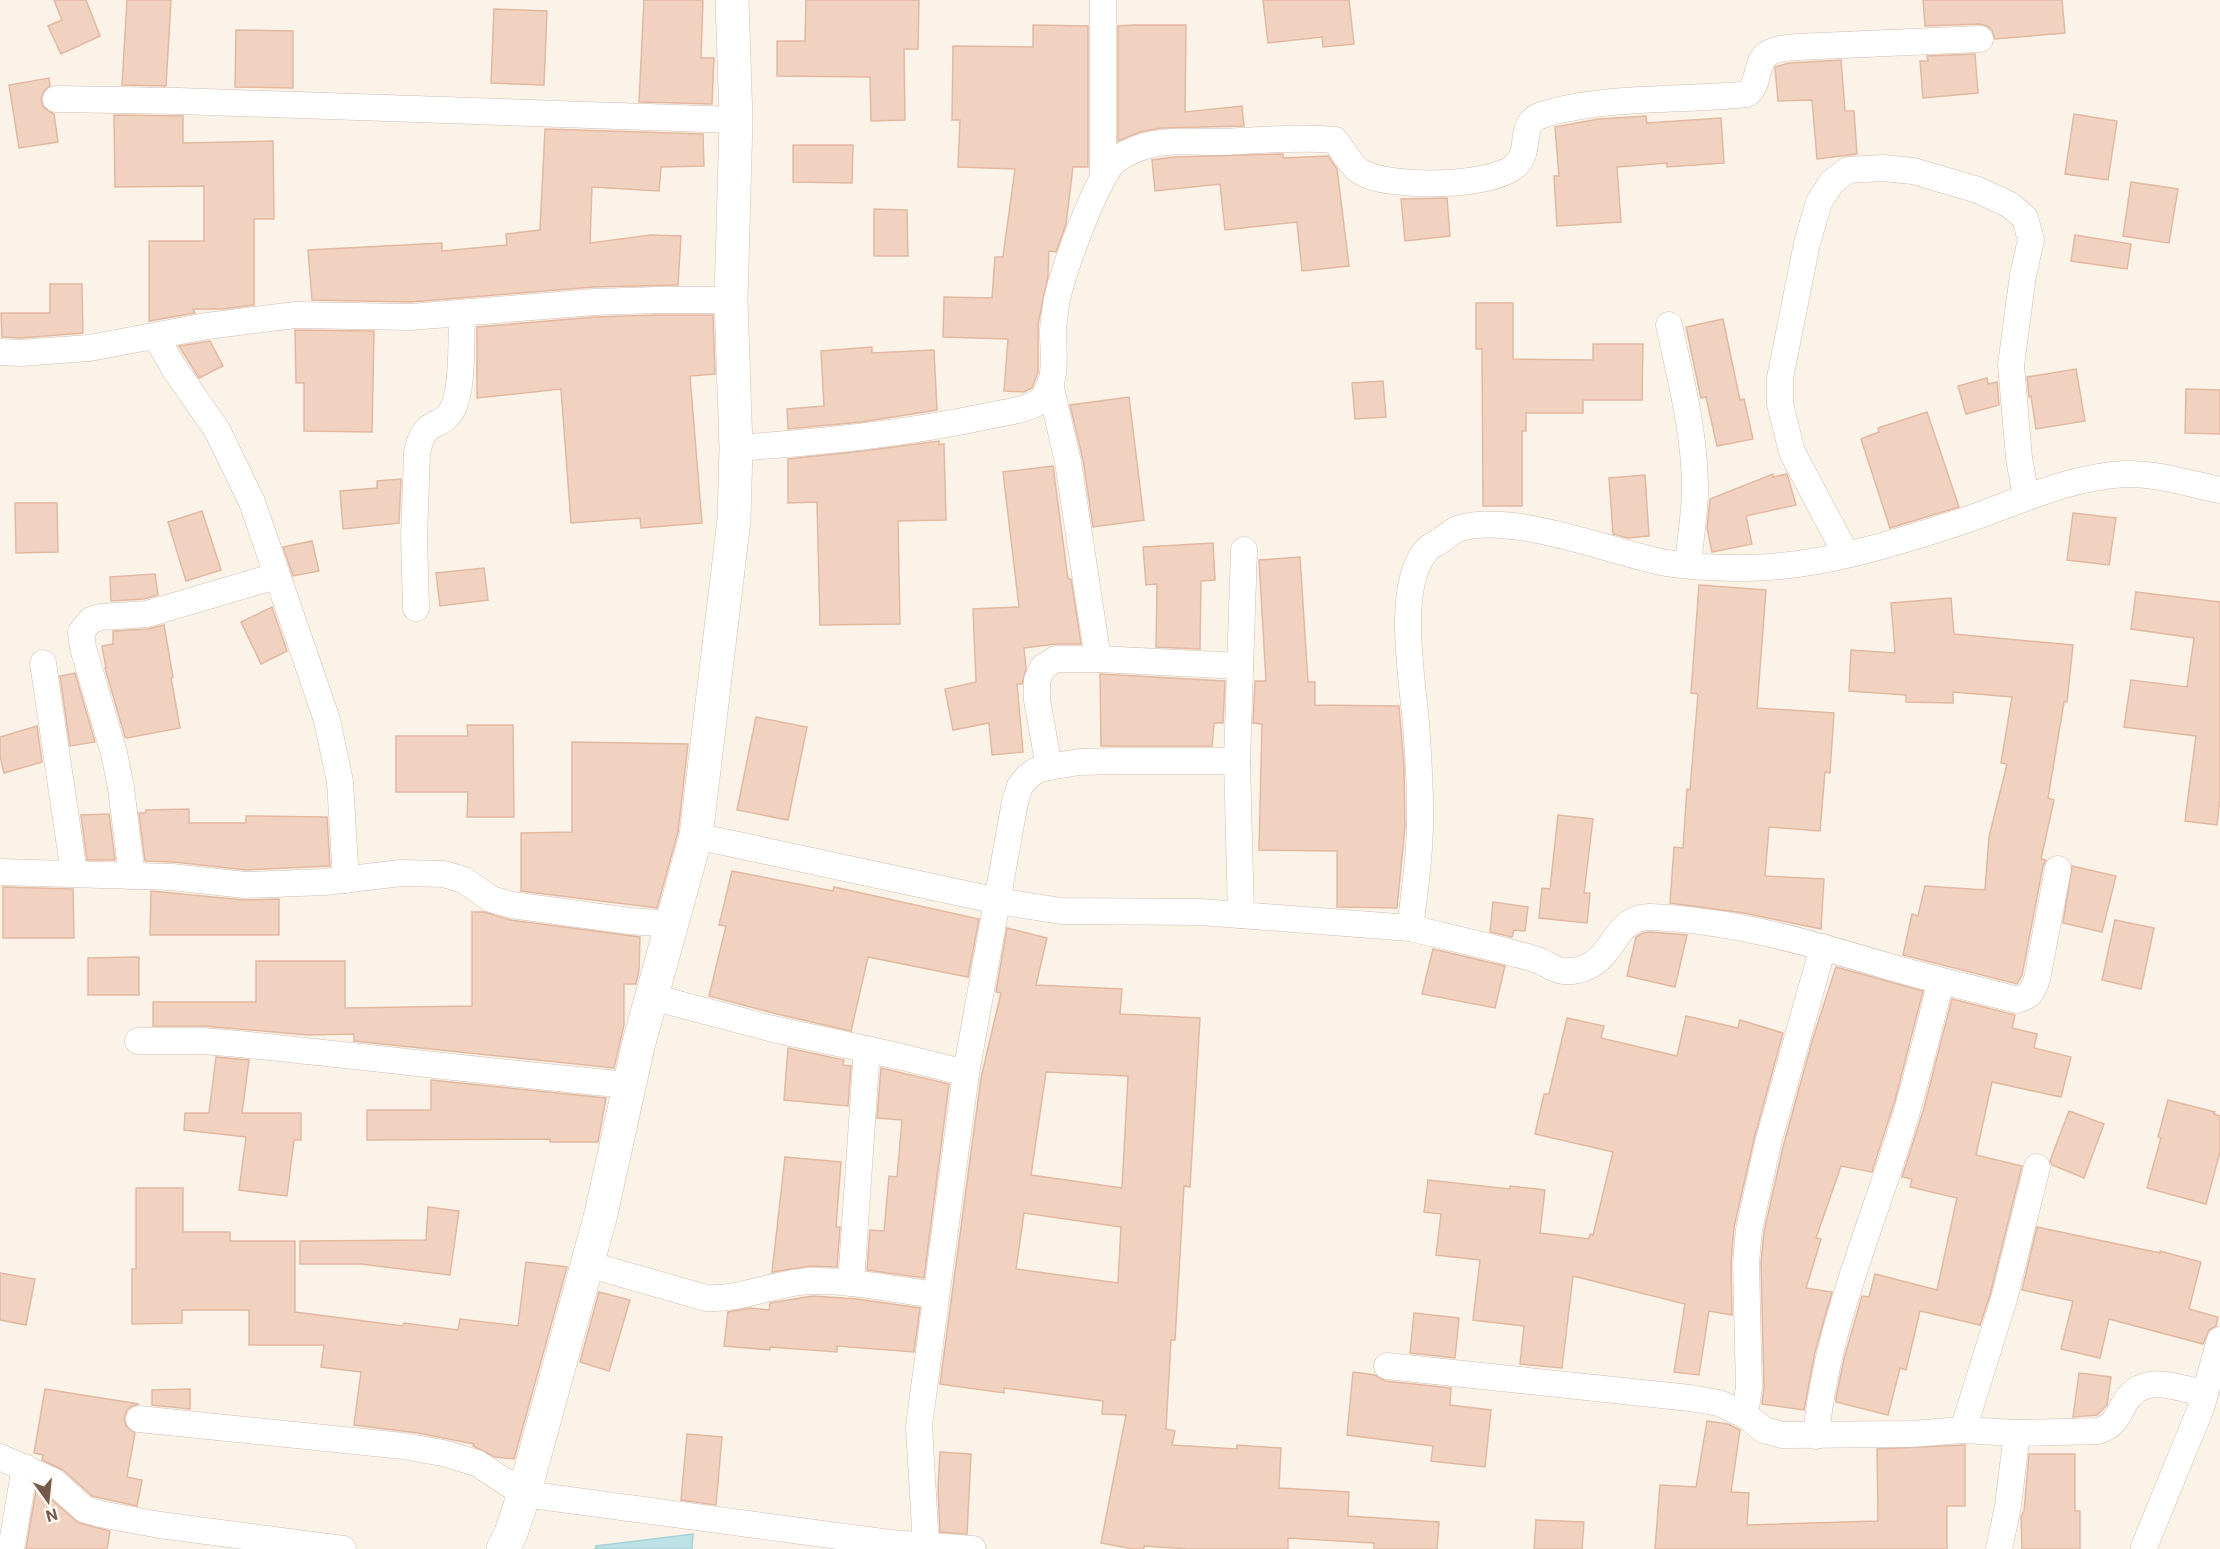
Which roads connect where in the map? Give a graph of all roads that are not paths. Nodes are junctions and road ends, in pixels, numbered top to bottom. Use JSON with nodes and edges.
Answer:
{"nodes":[{"id":1,"x":732,"y":0,"type":"edge"},
{"id":2,"x":1103,"y":0,"type":"edge"},
{"id":3,"x":1980,"y":39,"type":"dead end"},
{"id":4,"x":56,"y":99,"type":"dead end"},
{"id":5,"x":736,"y":120,"type":"junction"},
{"id":6,"x":1103,"y":175,"type":"junction"},
{"id":7,"x":731,"y":300,"type":"junction"},
{"id":8,"x":462,"y":314,"type":"junction"},
{"id":9,"x":1669,"y":325,"type":"dead end"},
{"id":10,"x":156,"y":337,"type":"junction"},
{"id":11,"x":0,"y":352,"type":"edge"},
{"id":12,"x":1050,"y":384,"type":"junction"},
{"id":13,"x":736,"y":448,"type":"junction"},
{"id":14,"x":2220,"y":490,"type":"edge"},
{"id":15,"x":2026,"y":497,"type":"junction"},
{"id":16,"x":1244,"y":550,"type":"dead end"},
{"id":17,"x":1846,"y":554,"type":"junction"},
{"id":18,"x":1689,"y":565,"type":"junction"},
{"id":19,"x":276,"y":576,"type":"junction"},
{"id":20,"x":416,"y":608,"type":"dead end"},
{"id":21,"x":1098,"y":659,"type":"junction"},
{"id":22,"x":43,"y":663,"type":"dead end"},
{"id":23,"x":1240,"y":666,"type":"junction"},
{"id":24,"x":1237,"y":761,"type":"junction"},
{"id":25,"x":1048,"y":767,"type":"junction"},
{"id":26,"x":696,"y":836,"type":"junction"},
{"id":27,"x":2058,"y":869,"type":"dead end"},
{"id":28,"x":0,"y":872,"type":"edge"},
{"id":29,"x":74,"y":873,"type":"junction"},
{"id":30,"x":132,"y":876,"type":"junction"},
{"id":31,"x":346,"y":880,"type":"junction"},
{"id":32,"x":998,"y":901,"type":"junction"},
{"id":33,"x":1241,"y":915,"type":"junction"},
{"id":34,"x":674,"y":924,"type":"junction"},
{"id":35,"x":1410,"y":928,"type":"junction"},
{"id":36,"x":1823,"y":947,"type":"junction"},
{"id":37,"x":1941,"y":981,"type":"junction"},
{"id":38,"x":652,"y":997,"type":"junction"},
{"id":39,"x":138,"y":1041,"type":"dead end"},
{"id":40,"x":867,"y":1049,"type":"junction"},
{"id":41,"x":966,"y":1073,"type":"junction"},
{"id":42,"x":629,"y":1085,"type":"junction"},
{"id":43,"x":2037,"y":1167,"type":"dead end"},
{"id":44,"x":587,"y":1264,"type":"junction"},
{"id":45,"x":851,"y":1283,"type":"junction"},
{"id":46,"x":936,"y":1295,"type":"junction"},
{"id":47,"x":2220,"y":1340,"type":"edge"},
{"id":48,"x":1387,"y":1366,"type":"dead end"},
{"id":49,"x":2205,"y":1394,"type":"junction"},
{"id":50,"x":1745,"y":1415,"type":"junction"},
{"id":51,"x":139,"y":1419,"type":"dead end"},
{"id":52,"x":1963,"y":1430,"type":"junction"},
{"id":53,"x":2017,"y":1433,"type":"junction"},
{"id":54,"x":1816,"y":1436,"type":"junction"},
{"id":55,"x":0,"y":1457,"type":"edge"},
{"id":56,"x":25,"y":1467,"type":"junction"},
{"id":57,"x":524,"y":1494,"type":"junction"},
{"id":58,"x":926,"y":1546,"type":"junction"},
{"id":59,"x":2143,"y":1548,"type":"edge"},
{"id":60,"x":11,"y":1549,"type":"edge"},
{"id":61,"x":343,"y":1549,"type":"edge"},
{"id":62,"x":503,"y":1549,"type":"edge"},
{"id":63,"x":973,"y":1549,"type":"edge"},
{"id":64,"x":1998,"y":1549,"type":"edge"}],
"edges":[{"from":1,"to":5,"type":"main road"},
{"from":2,"to":6,"type":"street"},
{"from":3,"to":6,"type":"street"},
{"from":4,"to":5,"type":"street"},
{"from":5,"to":7,"type":"main road"},
{"from":6,"to":12,"type":"street"},
{"from":7,"to":8,"type":"street"},
{"from":7,"to":13,"type":"main road"},
{"from":8,"to":10,"type":"street"},
{"from":8,"to":20,"type":"street"},
{"from":9,"to":18,"type":"street"},
{"from":10,"to":11,"type":"street"},
{"from":10,"to":19,"type":"street"},
{"from":12,"to":13,"type":"street"},
{"from":12,"to":21,"type":"street"},
{"from":13,"to":26,"type":"main road"},
{"from":14,"to":15,"type":"street"},
{"from":15,"to":17,"type":"street"},
{"from":15,"to":17,"type":"street"},
{"from":16,"to":23,"type":"street"},
{"from":17,"to":18,"type":"street"},
{"from":18,"to":35,"type":"street"},
{"from":19,"to":30,"type":"street"},
{"from":19,"to":31,"type":"street"},
{"from":21,"to":23,"type":"street"},
{"from":21,"to":25,"type":"street"},
{"from":22,"to":29,"type":"street"},
{"from":23,"to":24,"type":"street"},
{"from":24,"to":25,"type":"street"},
{"from":24,"to":33,"type":"street"},
{"from":25,"to":32,"type":"street"},
{"from":26,"to":32,"type":"street"},
{"from":26,"to":34,"type":"main road"},
{"from":27,"to":37,"type":"street"},
{"from":28,"to":29,"type":"street"},
{"from":29,"to":30,"type":"street"},
{"from":30,"to":31,"type":"street"},
{"from":31,"to":34,"type":"street"},
{"from":32,"to":33,"type":"street"},
{"from":32,"to":41,"type":"street"},
{"from":33,"to":35,"type":"street"},
{"from":34,"to":38,"type":"main road"},
{"from":35,"to":36,"type":"street"},
{"from":36,"to":37,"type":"street"},
{"from":36,"to":50,"type":"street"},
{"from":37,"to":54,"type":"street"},
{"from":38,"to":40,"type":"street"},
{"from":38,"to":42,"type":"main road"},
{"from":39,"to":42,"type":"street"},
{"from":40,"to":41,"type":"street"},
{"from":40,"to":45,"type":"street"},
{"from":41,"to":46,"type":"street"},
{"from":42,"to":44,"type":"main road"},
{"from":43,"to":52,"type":"street"},
{"from":44,"to":45,"type":"street"},
{"from":44,"to":57,"type":"main road"},
{"from":45,"to":46,"type":"street"},
{"from":46,"to":58,"type":"street"},
{"from":47,"to":49,"type":"street"},
{"from":48,"to":50,"type":"street"},
{"from":49,"to":53,"type":"street"},
{"from":49,"to":59,"type":"street"},
{"from":50,"to":54,"type":"street"},
{"from":51,"to":57,"type":"street"},
{"from":52,"to":53,"type":"street"},
{"from":52,"to":54,"type":"street"},
{"from":53,"to":64,"type":"street"},
{"from":55,"to":56,"type":"street"},
{"from":56,"to":60,"type":"street"},
{"from":56,"to":61,"type":"street"},
{"from":57,"to":58,"type":"street"},
{"from":57,"to":62,"type":"main road"},
{"from":58,"to":63,"type":"street"}]}
